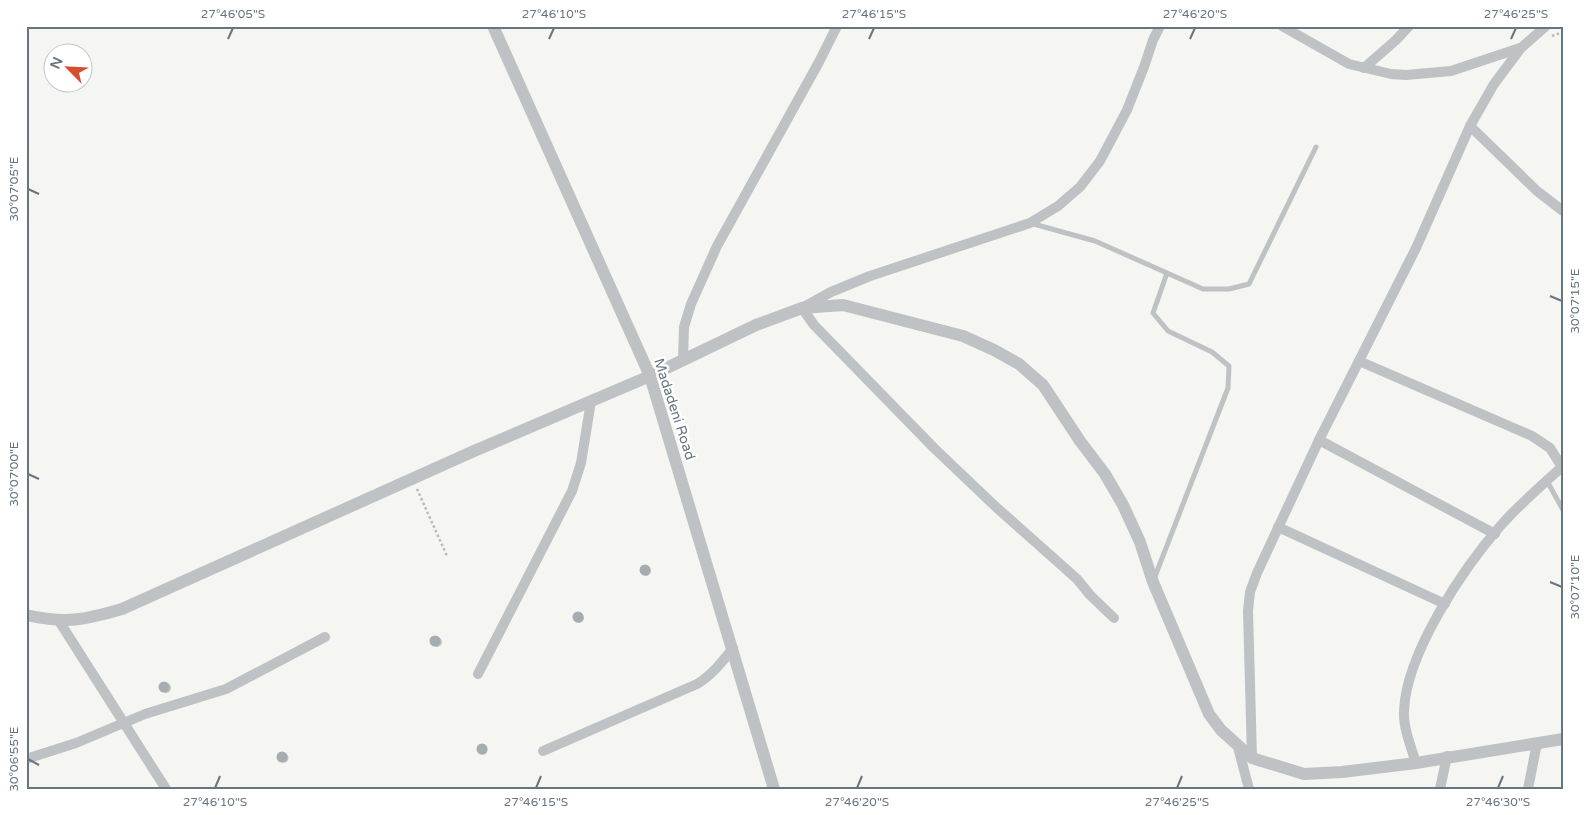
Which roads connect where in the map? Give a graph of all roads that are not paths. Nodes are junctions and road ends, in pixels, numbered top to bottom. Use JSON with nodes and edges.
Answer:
{"nodes":[{"id":1,"x":493,"y":26,"type":"edge"},
{"id":2,"x":837,"y":26,"type":"edge"},
{"id":3,"x":1160,"y":26,"type":"edge"},
{"id":4,"x":1282,"y":26,"type":"edge"},
{"id":5,"x":1408,"y":26,"type":"edge"},
{"id":6,"x":1546,"y":26,"type":"edge"},
{"id":7,"x":1521,"y":48,"type":"junction"},
{"id":8,"x":1364,"y":68,"type":"junction"},
{"id":9,"x":1470,"y":126,"type":"junction"},
{"id":10,"x":1316,"y":147,"type":"dead end"},
{"id":11,"x":1563,"y":211,"type":"edge"},
{"id":12,"x":1030,"y":223,"type":"junction"},
{"id":13,"x":1166,"y":273,"type":"junction"},
{"id":14,"x":802,"y":308,"type":"junction"},
{"id":15,"x":683,"y":360,"type":"junction"},
{"id":16,"x":1359,"y":361,"type":"junction"},
{"id":17,"x":650,"y":376,"type":"junction"},
{"id":18,"x":591,"y":401,"type":"junction"},
{"id":19,"x":1319,"y":440,"type":"junction"},
{"id":20,"x":1562,"y":466,"type":"edge"},
{"id":21,"x":1547,"y":481,"type":"junction"},
{"id":22,"x":1563,"y":510,"type":"edge"},
{"id":23,"x":1278,"y":527,"type":"junction"},
{"id":24,"x":1495,"y":534,"type":"junction"},
{"id":25,"x":1153,"y":582,"type":"junction"},
{"id":26,"x":1445,"y":604,"type":"junction"},
{"id":27,"x":26,"y":615,"type":"edge"},
{"id":28,"x":1114,"y":618,"type":"dead end"},
{"id":29,"x":59,"y":621,"type":"junction"},
{"id":30,"x":325,"y":637,"type":"dead end"},
{"id":31,"x":733,"y":648,"type":"junction"},
{"id":32,"x":478,"y":674,"type":"dead end"},
{"id":33,"x":123,"y":724,"type":"junction"},
{"id":34,"x":1563,"y":739,"type":"edge"},
{"id":35,"x":1536,"y":743,"type":"junction"},
{"id":36,"x":1238,"y":747,"type":"junction"},
{"id":37,"x":543,"y":751,"type":"dead end"},
{"id":38,"x":1447,"y":756,"type":"junction"},
{"id":39,"x":1252,"y":758,"type":"junction"},
{"id":40,"x":26,"y":759,"type":"edge"},
{"id":41,"x":1416,"y":762,"type":"junction"},
{"id":42,"x":166,"y":789,"type":"edge"},
{"id":43,"x":774,"y":789,"type":"edge"},
{"id":44,"x":1249,"y":789,"type":"edge"},
{"id":45,"x":1440,"y":789,"type":"edge"},
{"id":46,"x":1528,"y":789,"type":"edge"}],
"edges":[{"from":1,"to":17,"type":"street","name":"Madadeni Road"},
{"from":2,"to":15,"type":"street"},
{"from":3,"to":12,"type":"street"},
{"from":4,"to":8,"type":"street"},
{"from":5,"to":8,"type":"street"},
{"from":6,"to":7,"type":"street"},
{"from":7,"to":8,"type":"street"},
{"from":7,"to":9,"type":"street"},
{"from":9,"to":11,"type":"street"},
{"from":9,"to":16,"type":"street"},
{"from":10,"to":13,"type":"lane"},
{"from":12,"to":13,"type":"lane"},
{"from":12,"to":14,"type":"street"},
{"from":13,"to":25,"type":"lane"},
{"from":14,"to":15,"type":"street"},
{"from":14,"to":25,"type":"street"},
{"from":14,"to":28,"type":"street"},
{"from":15,"to":17,"type":"street"},
{"from":16,"to":19,"type":"street"},
{"from":16,"to":20,"type":"street"},
{"from":17,"to":18,"type":"street"},
{"from":17,"to":31,"type":"street","name":"Madadeni Road"},
{"from":18,"to":29,"type":"street"},
{"from":18,"to":32,"type":"street"},
{"from":19,"to":23,"type":"street"},
{"from":19,"to":24,"type":"street"},
{"from":20,"to":21,"type":"street"},
{"from":21,"to":22,"type":"lane"},
{"from":21,"to":24,"type":"street"},
{"from":23,"to":26,"type":"street"},
{"from":23,"to":39,"type":"street"},
{"from":24,"to":26,"type":"street"},
{"from":25,"to":36,"type":"street"},
{"from":26,"to":41,"type":"street"},
{"from":27,"to":29,"type":"street"},
{"from":29,"to":33,"type":"street"},
{"from":30,"to":33,"type":"street"},
{"from":31,"to":37,"type":"street"},
{"from":31,"to":43,"type":"street","name":"Madadeni Road"},
{"from":33,"to":40,"type":"street"},
{"from":33,"to":42,"type":"street"},
{"from":34,"to":35,"type":"street"},
{"from":35,"to":38,"type":"street"},
{"from":35,"to":46,"type":"street"},
{"from":36,"to":39,"type":"street"},
{"from":36,"to":44,"type":"street"},
{"from":38,"to":41,"type":"street"},
{"from":38,"to":45,"type":"street"},
{"from":39,"to":41,"type":"street"}]}
